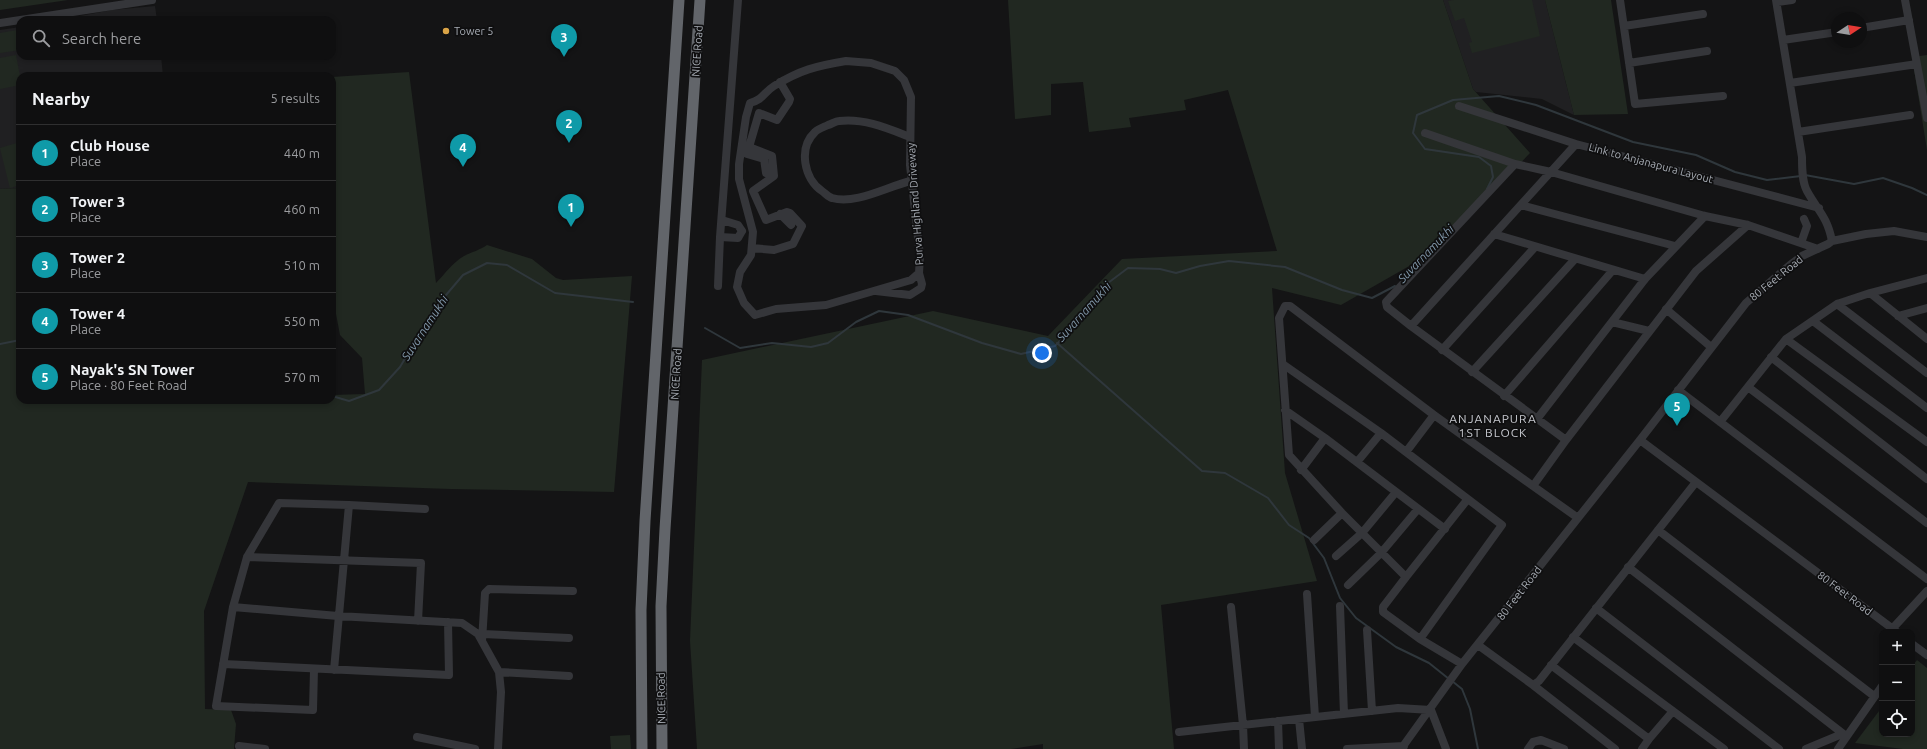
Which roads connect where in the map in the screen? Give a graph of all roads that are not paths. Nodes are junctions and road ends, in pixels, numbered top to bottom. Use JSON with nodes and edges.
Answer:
{"nodes":[{"id":1,"x":152,"y":0,"type":"edge"},
{"id":2,"x":679,"y":0,"type":"edge"},
{"id":3,"x":700,"y":0,"type":"edge"},
{"id":4,"x":738,"y":0,"type":"edge"},
{"id":5,"x":1620,"y":0,"type":"edge"},
{"id":6,"x":1792,"y":0,"type":"edge"},
{"id":7,"x":1905,"y":0,"type":"edge"},
{"id":8,"x":1777,"y":1,"type":"edge"},
{"id":9,"x":1703,"y":14,"type":"dead end"},
{"id":10,"x":46,"y":16,"type":"edge"},
{"id":11,"x":1909,"y":20,"type":"junction"},
{"id":12,"x":16,"y":21,"type":"edge"},
{"id":13,"x":0,"y":23,"type":"edge"},
{"id":14,"x":1624,"y":26,"type":"junction"},
{"id":15,"x":1867,"y":27,"type":"edge"},
{"id":16,"x":1831,"y":33,"type":"edge"},
{"id":17,"x":1783,"y":40,"type":"junction"},
{"id":18,"x":1707,"y":52,"type":"dead end"},
{"id":19,"x":1629,"y":63,"type":"junction"},
{"id":20,"x":1917,"y":64,"type":"junction"},
{"id":21,"x":780,"y":82,"type":"junction"},
{"id":22,"x":1790,"y":84,"type":"junction"},
{"id":23,"x":1723,"y":96,"type":"dead end"},
{"id":24,"x":1459,"y":106,"type":"dead end"},
{"id":25,"x":1910,"y":115,"type":"dead end"},
{"id":26,"x":1927,"y":118,"type":"edge"},
{"id":27,"x":1798,"y":132,"type":"junction"},
{"id":28,"x":1425,"y":133,"type":"dead end"},
{"id":29,"x":910,"y":137,"type":"junction"},
{"id":30,"x":1576,"y":144,"type":"junction"},
{"id":31,"x":749,"y":147,"type":"junction"},
{"id":32,"x":1515,"y":164,"type":"junction"},
{"id":33,"x":1551,"y":172,"type":"junction"},
{"id":34,"x":766,"y":173,"type":"dead end"},
{"id":35,"x":911,"y":181,"type":"junction"},
{"id":36,"x":1520,"y":204,"type":"junction"},
{"id":37,"x":1819,"y":208,"type":"junction"},
{"id":38,"x":780,"y":214,"type":"junction"},
{"id":39,"x":1705,"y":216,"type":"junction"},
{"id":40,"x":1804,"y":219,"type":"dead end"},
{"id":41,"x":722,"y":220,"type":"junction"},
{"id":42,"x":791,"y":225,"type":"dead end"},
{"id":43,"x":1748,"y":225,"type":"junction"},
{"id":44,"x":742,"y":231,"type":"junction"},
{"id":45,"x":753,"y":232,"type":"junction"},
{"id":46,"x":1494,"y":234,"type":"junction"},
{"id":47,"x":720,"y":237,"type":"junction"},
{"id":48,"x":1927,"y":237,"type":"edge"},
{"id":49,"x":1832,"y":240,"type":"junction"},
{"id":50,"x":1801,"y":243,"type":"junction"},
{"id":51,"x":1675,"y":246,"type":"junction"},
{"id":52,"x":1535,"y":247,"type":"junction"},
{"id":53,"x":752,"y":248,"type":"junction"},
{"id":54,"x":1818,"y":249,"type":"junction"},
{"id":55,"x":1575,"y":259,"type":"junction"},
{"id":56,"x":1613,"y":270,"type":"junction"},
{"id":57,"x":919,"y":273,"type":"junction"},
{"id":58,"x":1927,"y":278,"type":"edge"},
{"id":59,"x":1645,"y":279,"type":"junction"},
{"id":60,"x":718,"y":286,"type":"dead end"},
{"id":61,"x":873,"y":290,"type":"junction"},
{"id":62,"x":1870,"y":293,"type":"junction"},
{"id":63,"x":1837,"y":304,"type":"junction"},
{"id":64,"x":1927,"y":308,"type":"edge"},
{"id":65,"x":1666,"y":309,"type":"junction"},
{"id":66,"x":1898,"y":316,"type":"junction"},
{"id":67,"x":1813,"y":321,"type":"junction"},
{"id":68,"x":1612,"y":322,"type":"junction"},
{"id":69,"x":1412,"y":326,"type":"junction"},
{"id":70,"x":1649,"y":332,"type":"junction"},
{"id":71,"x":1923,"y":332,"type":"edge"},
{"id":72,"x":1786,"y":339,"type":"junction"},
{"id":73,"x":1927,"y":339,"type":"edge"},
{"id":74,"x":1712,"y":347,"type":"junction"},
{"id":75,"x":1442,"y":350,"type":"junction"},
{"id":76,"x":1772,"y":358,"type":"junction"},
{"id":77,"x":1284,"y":365,"type":"junction"},
{"id":78,"x":1472,"y":372,"type":"junction"},
{"id":79,"x":1927,"y":373,"type":"edge"},
{"id":80,"x":1748,"y":387,"type":"junction"},
{"id":81,"x":1678,"y":390,"type":"junction"},
{"id":82,"x":1504,"y":396,"type":"junction"},
{"id":83,"x":1927,"y":408,"type":"edge"},
{"id":84,"x":1285,"y":410,"type":"junction"},
{"id":85,"x":1434,"y":415,"type":"junction"},
{"id":86,"x":1537,"y":419,"type":"junction"},
{"id":87,"x":1720,"y":422,"type":"junction"},
{"id":88,"x":1381,"y":433,"type":"junction"},
{"id":89,"x":1325,"y":438,"type":"junction"},
{"id":90,"x":1566,"y":440,"type":"junction"},
{"id":91,"x":1640,"y":440,"type":"junction"},
{"id":92,"x":1927,"y":442,"type":"edge"},
{"id":93,"x":1406,"y":452,"type":"junction"},
{"id":94,"x":1357,"y":462,"type":"junction"},
{"id":95,"x":1301,"y":470,"type":"junction"},
{"id":96,"x":1927,"y":479,"type":"edge"},
{"id":97,"x":1696,"y":482,"type":"junction"},
{"id":98,"x":1533,"y":486,"type":"junction"},
{"id":99,"x":1396,"y":492,"type":"junction"},
{"id":100,"x":1467,"y":500,"type":"junction"},
{"id":101,"x":349,"y":505,"type":"junction"},
{"id":102,"x":424,"y":509,"type":"dead end"},
{"id":103,"x":1418,"y":509,"type":"junction"},
{"id":104,"x":1342,"y":513,"type":"junction"},
{"id":105,"x":1578,"y":518,"type":"junction"},
{"id":106,"x":1927,"y":523,"type":"edge"},
{"id":107,"x":1445,"y":529,"type":"junction"},
{"id":108,"x":1658,"y":530,"type":"junction"},
{"id":109,"x":1362,"y":533,"type":"junction"},
{"id":110,"x":1314,"y":540,"type":"dead end"},
{"id":111,"x":1381,"y":553,"type":"junction"},
{"id":112,"x":1336,"y":556,"type":"dead end"},
{"id":113,"x":247,"y":557,"type":"junction"},
{"id":114,"x":344,"y":560,"type":"junction"},
{"id":115,"x":1628,"y":567,"type":"junction"},
{"id":116,"x":1406,"y":577,"type":"junction"},
{"id":117,"x":1927,"y":579,"type":"edge"},
{"id":118,"x":1348,"y":585,"type":"dead end"},
{"id":119,"x":573,"y":591,"type":"dead end"},
{"id":120,"x":1927,"y":591,"type":"edge"},
{"id":121,"x":1307,"y":594,"type":"dead end"},
{"id":122,"x":1340,"y":606,"type":"dead end"},
{"id":123,"x":233,"y":607,"type":"junction"},
{"id":124,"x":1231,"y":607,"type":"dead end"},
{"id":125,"x":1596,"y":608,"type":"junction"},
{"id":126,"x":338,"y":616,"type":"junction"},
{"id":127,"x":418,"y":621,"type":"junction"},
{"id":128,"x":448,"y":622,"type":"junction"},
{"id":129,"x":1894,"y":629,"type":"edge"},
{"id":130,"x":1896,"y":629,"type":"edge"},
{"id":131,"x":1367,"y":630,"type":"dead end"},
{"id":132,"x":483,"y":637,"type":"junction"},
{"id":133,"x":1573,"y":637,"type":"junction"},
{"id":134,"x":569,"y":638,"type":"dead end"},
{"id":135,"x":1420,"y":639,"type":"junction"},
{"id":136,"x":1478,"y":645,"type":"junction"},
{"id":137,"x":1915,"y":647,"type":"edge"},
{"id":138,"x":1927,"y":655,"type":"edge"},
{"id":139,"x":223,"y":664,"type":"junction"},
{"id":140,"x":1462,"y":664,"type":"junction"},
{"id":141,"x":1551,"y":665,"type":"junction"},
{"id":142,"x":314,"y":669,"type":"junction"},
{"id":143,"x":334,"y":670,"type":"junction"},
{"id":144,"x":499,"y":672,"type":"junction"},
{"id":145,"x":570,"y":676,"type":"dead end"},
{"id":146,"x":1533,"y":685,"type":"junction"},
{"id":147,"x":1879,"y":690,"type":"edge"},
{"id":148,"x":1874,"y":696,"type":"junction"},
{"id":149,"x":1431,"y":710,"type":"junction"},
{"id":150,"x":1372,"y":711,"type":"junction"},
{"id":151,"x":1673,"y":711,"type":"junction"},
{"id":152,"x":1344,"y":714,"type":"junction"},
{"id":153,"x":1315,"y":717,"type":"junction"},
{"id":154,"x":1299,"y":719,"type":"junction"},
{"id":155,"x":1278,"y":721,"type":"junction"},
{"id":156,"x":1243,"y":725,"type":"junction"},
{"id":157,"x":1179,"y":732,"type":"dead end"},
{"id":158,"x":1844,"y":735,"type":"junction"},
{"id":159,"x":416,"y":737,"type":"dead end"},
{"id":160,"x":1649,"y":739,"type":"junction"},
{"id":161,"x":239,"y":746,"type":"dead end"},
{"id":162,"x":1403,"y":747,"type":"edge"},
{"id":163,"x":265,"y":749,"type":"edge"},
{"id":164,"x":475,"y":749,"type":"edge"},
{"id":165,"x":498,"y":749,"type":"edge"},
{"id":166,"x":642,"y":749,"type":"edge"},
{"id":167,"x":662,"y":749,"type":"edge"},
{"id":168,"x":1244,"y":749,"type":"edge"},
{"id":169,"x":1279,"y":749,"type":"edge"},
{"id":170,"x":1302,"y":749,"type":"edge"},
{"id":171,"x":1347,"y":749,"type":"edge"},
{"id":172,"x":1446,"y":749,"type":"edge"},
{"id":173,"x":1528,"y":749,"type":"edge"},
{"id":174,"x":1564,"y":749,"type":"edge"},
{"id":175,"x":1615,"y":749,"type":"edge"},
{"id":176,"x":1642,"y":749,"type":"edge"},
{"id":177,"x":1724,"y":749,"type":"edge"},
{"id":178,"x":1780,"y":749,"type":"edge"},
{"id":179,"x":1806,"y":749,"type":"edge"},
{"id":180,"x":1838,"y":749,"type":"edge"}],
"edges":[{"from":1,"to":10,"type":"street"},
{"from":2,"to":166,"type":"highway","name":"NICE Road"},
{"from":3,"to":167,"type":"highway","name":"NICE Road"},
{"from":4,"to":41,"type":"street"},
{"from":5,"to":14,"type":"street"},
{"from":6,"to":8,"type":"street"},
{"from":7,"to":11,"type":"street"},
{"from":8,"to":17,"type":"street"},
{"from":9,"to":14,"type":"street"},
{"from":11,"to":15,"type":"street"},
{"from":11,"to":20,"type":"street"},
{"from":12,"to":13,"type":"street"},
{"from":14,"to":19,"type":"street"},
{"from":16,"to":17,"type":"street"},
{"from":17,"to":22,"type":"street"},
{"from":18,"to":19,"type":"street"},
{"from":19,"to":23,"type":"street"},
{"from":20,"to":22,"type":"street"},
{"from":20,"to":26,"type":"street"},
{"from":21,"to":29,"type":"street","name":"Purva Highland Driveway"},
{"from":21,"to":31,"type":"street"},
{"from":21,"to":45,"type":"street","name":"Purva Highland Driveway"},
{"from":22,"to":27,"type":"street"},
{"from":24,"to":30,"type":"street"},
{"from":25,"to":27,"type":"street"},
{"from":27,"to":37,"type":"street"},
{"from":28,"to":32,"type":"street"},
{"from":29,"to":35,"type":"street","name":"Purva Highland Driveway"},
{"from":29,"to":35,"type":"street"},
{"from":30,"to":33,"type":"street","name":"Link to Anjanapura Layout"},
{"from":30,"to":37,"type":"street","name":"Link to Anjanapura Layout"},
{"from":31,"to":34,"type":"street"},
{"from":31,"to":38,"type":"street"},
{"from":32,"to":33,"type":"street"},
{"from":32,"to":69,"type":"street"},
{"from":33,"to":36,"type":"street","name":"Link to Anjanapura Layout"},
{"from":33,"to":39,"type":"street"},
{"from":35,"to":57,"type":"street","name":"Purva Highland Driveway"},
{"from":36,"to":46,"type":"street","name":"Link to Anjanapura Layout"},
{"from":36,"to":51,"type":"street"},
{"from":37,"to":49,"type":"street"},
{"from":38,"to":42,"type":"street"},
{"from":38,"to":53,"type":"street"},
{"from":39,"to":43,"type":"street"},
{"from":39,"to":51,"type":"street"},
{"from":40,"to":50,"type":"street"},
{"from":41,"to":44,"type":"street"},
{"from":41,"to":47,"type":"street"},
{"from":43,"to":50,"type":"street"},
{"from":43,"to":65,"type":"street"},
{"from":44,"to":45,"type":"street"},
{"from":44,"to":47,"type":"street"},
{"from":45,"to":53,"type":"street","name":"Purva Highland Driveway"},
{"from":46,"to":52,"type":"street"},
{"from":46,"to":69,"type":"street","name":"Link to Anjanapura Layout"},
{"from":47,"to":60,"type":"street"},
{"from":48,"to":49,"type":"street"},
{"from":49,"to":54,"type":"street","name":"80 Feet Road"},
{"from":50,"to":54,"type":"street"},
{"from":51,"to":59,"type":"street"},
{"from":52,"to":55,"type":"street"},
{"from":52,"to":75,"type":"street"},
{"from":53,"to":61,"type":"street","name":"Purva Highland Driveway"},
{"from":54,"to":74,"type":"street","name":"80 Feet Road"},
{"from":55,"to":56,"type":"street"},
{"from":55,"to":78,"type":"street"},
{"from":56,"to":59,"type":"street"},
{"from":56,"to":82,"type":"street"},
{"from":57,"to":61,"type":"street","name":"Purva Highland Driveway"},
{"from":57,"to":61,"type":"street"},
{"from":58,"to":62,"type":"street"},
{"from":59,"to":68,"type":"street"},
{"from":62,"to":63,"type":"street"},
{"from":62,"to":66,"type":"street"},
{"from":63,"to":67,"type":"street"},
{"from":63,"to":79,"type":"street"},
{"from":64,"to":66,"type":"street"},
{"from":65,"to":70,"type":"street"},
{"from":65,"to":74,"type":"street"},
{"from":66,"to":71,"type":"street"},
{"from":67,"to":72,"type":"street"},
{"from":67,"to":83,"type":"street"},
{"from":68,"to":70,"type":"street"},
{"from":68,"to":86,"type":"street"},
{"from":69,"to":75,"type":"street"},
{"from":70,"to":90,"type":"street"},
{"from":71,"to":73,"type":"street"},
{"from":72,"to":76,"type":"street"},
{"from":72,"to":92,"type":"street"},
{"from":74,"to":81,"type":"street","name":"80 Feet Road"},
{"from":75,"to":78,"type":"street"},
{"from":76,"to":80,"type":"street"},
{"from":76,"to":96,"type":"street"},
{"from":77,"to":84,"type":"street"},
{"from":77,"to":85,"type":"street"},
{"from":77,"to":88,"type":"street"},
{"from":78,"to":82,"type":"street"},
{"from":80,"to":87,"type":"street"},
{"from":80,"to":106,"type":"street"},
{"from":81,"to":87,"type":"street"},
{"from":81,"to":91,"type":"street","name":"80 Feet Road"},
{"from":82,"to":86,"type":"street"},
{"from":84,"to":89,"type":"street"},
{"from":84,"to":95,"type":"street"},
{"from":85,"to":93,"type":"street"},
{"from":85,"to":98,"type":"street"},
{"from":86,"to":90,"type":"street"},
{"from":87,"to":117,"type":"street"},
{"from":88,"to":93,"type":"street"},
{"from":88,"to":94,"type":"street"},
{"from":89,"to":94,"type":"street"},
{"from":89,"to":95,"type":"street"},
{"from":90,"to":98,"type":"street"},
{"from":91,"to":97,"type":"street","name":"80 Feet Road"},
{"from":91,"to":105,"type":"street","name":"80 Feet Road"},
{"from":93,"to":100,"type":"street"},
{"from":94,"to":99,"type":"street"},
{"from":95,"to":104,"type":"street"},
{"from":97,"to":108,"type":"street"},
{"from":97,"to":129,"type":"street","name":"80 Feet Road"},
{"from":98,"to":105,"type":"street"},
{"from":99,"to":103,"type":"street"},
{"from":99,"to":109,"type":"street"},
{"from":100,"to":107,"type":"street"},
{"from":100,"to":135,"type":"street"},
{"from":101,"to":102,"type":"street"},
{"from":101,"to":113,"type":"street"},
{"from":101,"to":114,"type":"street"},
{"from":103,"to":107,"type":"street"},
{"from":103,"to":111,"type":"street"},
{"from":104,"to":109,"type":"street"},
{"from":104,"to":110,"type":"street"},
{"from":105,"to":136,"type":"street","name":"80 Feet Road"},
{"from":107,"to":116,"type":"street"},
{"from":108,"to":115,"type":"street"},
{"from":108,"to":148,"type":"street"},
{"from":109,"to":111,"type":"street"},
{"from":109,"to":112,"type":"street"},
{"from":111,"to":116,"type":"street"},
{"from":111,"to":118,"type":"street"},
{"from":113,"to":114,"type":"street"},
{"from":113,"to":123,"type":"street"},
{"from":114,"to":126,"type":"street"},
{"from":114,"to":127,"type":"street"},
{"from":115,"to":125,"type":"street"},
{"from":115,"to":158,"type":"street"},
{"from":116,"to":135,"type":"street"},
{"from":119,"to":132,"type":"street"},
{"from":120,"to":130,"type":"street"},
{"from":121,"to":153,"type":"street"},
{"from":122,"to":152,"type":"street"},
{"from":123,"to":126,"type":"street"},
{"from":123,"to":139,"type":"street"},
{"from":124,"to":156,"type":"street"},
{"from":125,"to":133,"type":"street"},
{"from":125,"to":178,"type":"street"},
{"from":126,"to":127,"type":"street"},
{"from":126,"to":143,"type":"street"},
{"from":127,"to":128,"type":"street"},
{"from":128,"to":132,"type":"street"},
{"from":128,"to":143,"type":"street"},
{"from":131,"to":150,"type":"street"},
{"from":132,"to":134,"type":"street"},
{"from":132,"to":144,"type":"street"},
{"from":133,"to":141,"type":"street"},
{"from":133,"to":151,"type":"street"},
{"from":135,"to":140,"type":"street"},
{"from":136,"to":140,"type":"street","name":"80 Feet Road"},
{"from":136,"to":146,"type":"street"},
{"from":137,"to":138,"type":"street"},
{"from":139,"to":142,"type":"street"},
{"from":139,"to":142,"type":"street"},
{"from":140,"to":149,"type":"street","name":"80 Feet Road"},
{"from":141,"to":146,"type":"street"},
{"from":141,"to":160,"type":"street"},
{"from":142,"to":143,"type":"street"},
{"from":144,"to":145,"type":"street"},
{"from":144,"to":165,"type":"street"},
{"from":146,"to":175,"type":"street"},
{"from":147,"to":148,"type":"street"},
{"from":148,"to":158,"type":"street"},
{"from":149,"to":150,"type":"street"},
{"from":149,"to":162,"type":"street","name":"80 Feet Road"},
{"from":149,"to":172,"type":"street"},
{"from":150,"to":152,"type":"street"},
{"from":151,"to":160,"type":"street"},
{"from":151,"to":177,"type":"street"},
{"from":152,"to":153,"type":"street"},
{"from":153,"to":154,"type":"street"},
{"from":154,"to":155,"type":"street"},
{"from":154,"to":170,"type":"street"},
{"from":155,"to":156,"type":"street"},
{"from":155,"to":169,"type":"street"},
{"from":156,"to":157,"type":"street"},
{"from":156,"to":168,"type":"street"},
{"from":158,"to":179,"type":"street"},
{"from":158,"to":180,"type":"street"},
{"from":159,"to":164,"type":"street"},
{"from":160,"to":176,"type":"street"},
{"from":161,"to":163,"type":"street"},
{"from":162,"to":171,"type":"street"},
{"from":173,"to":174,"type":"street"}]}
